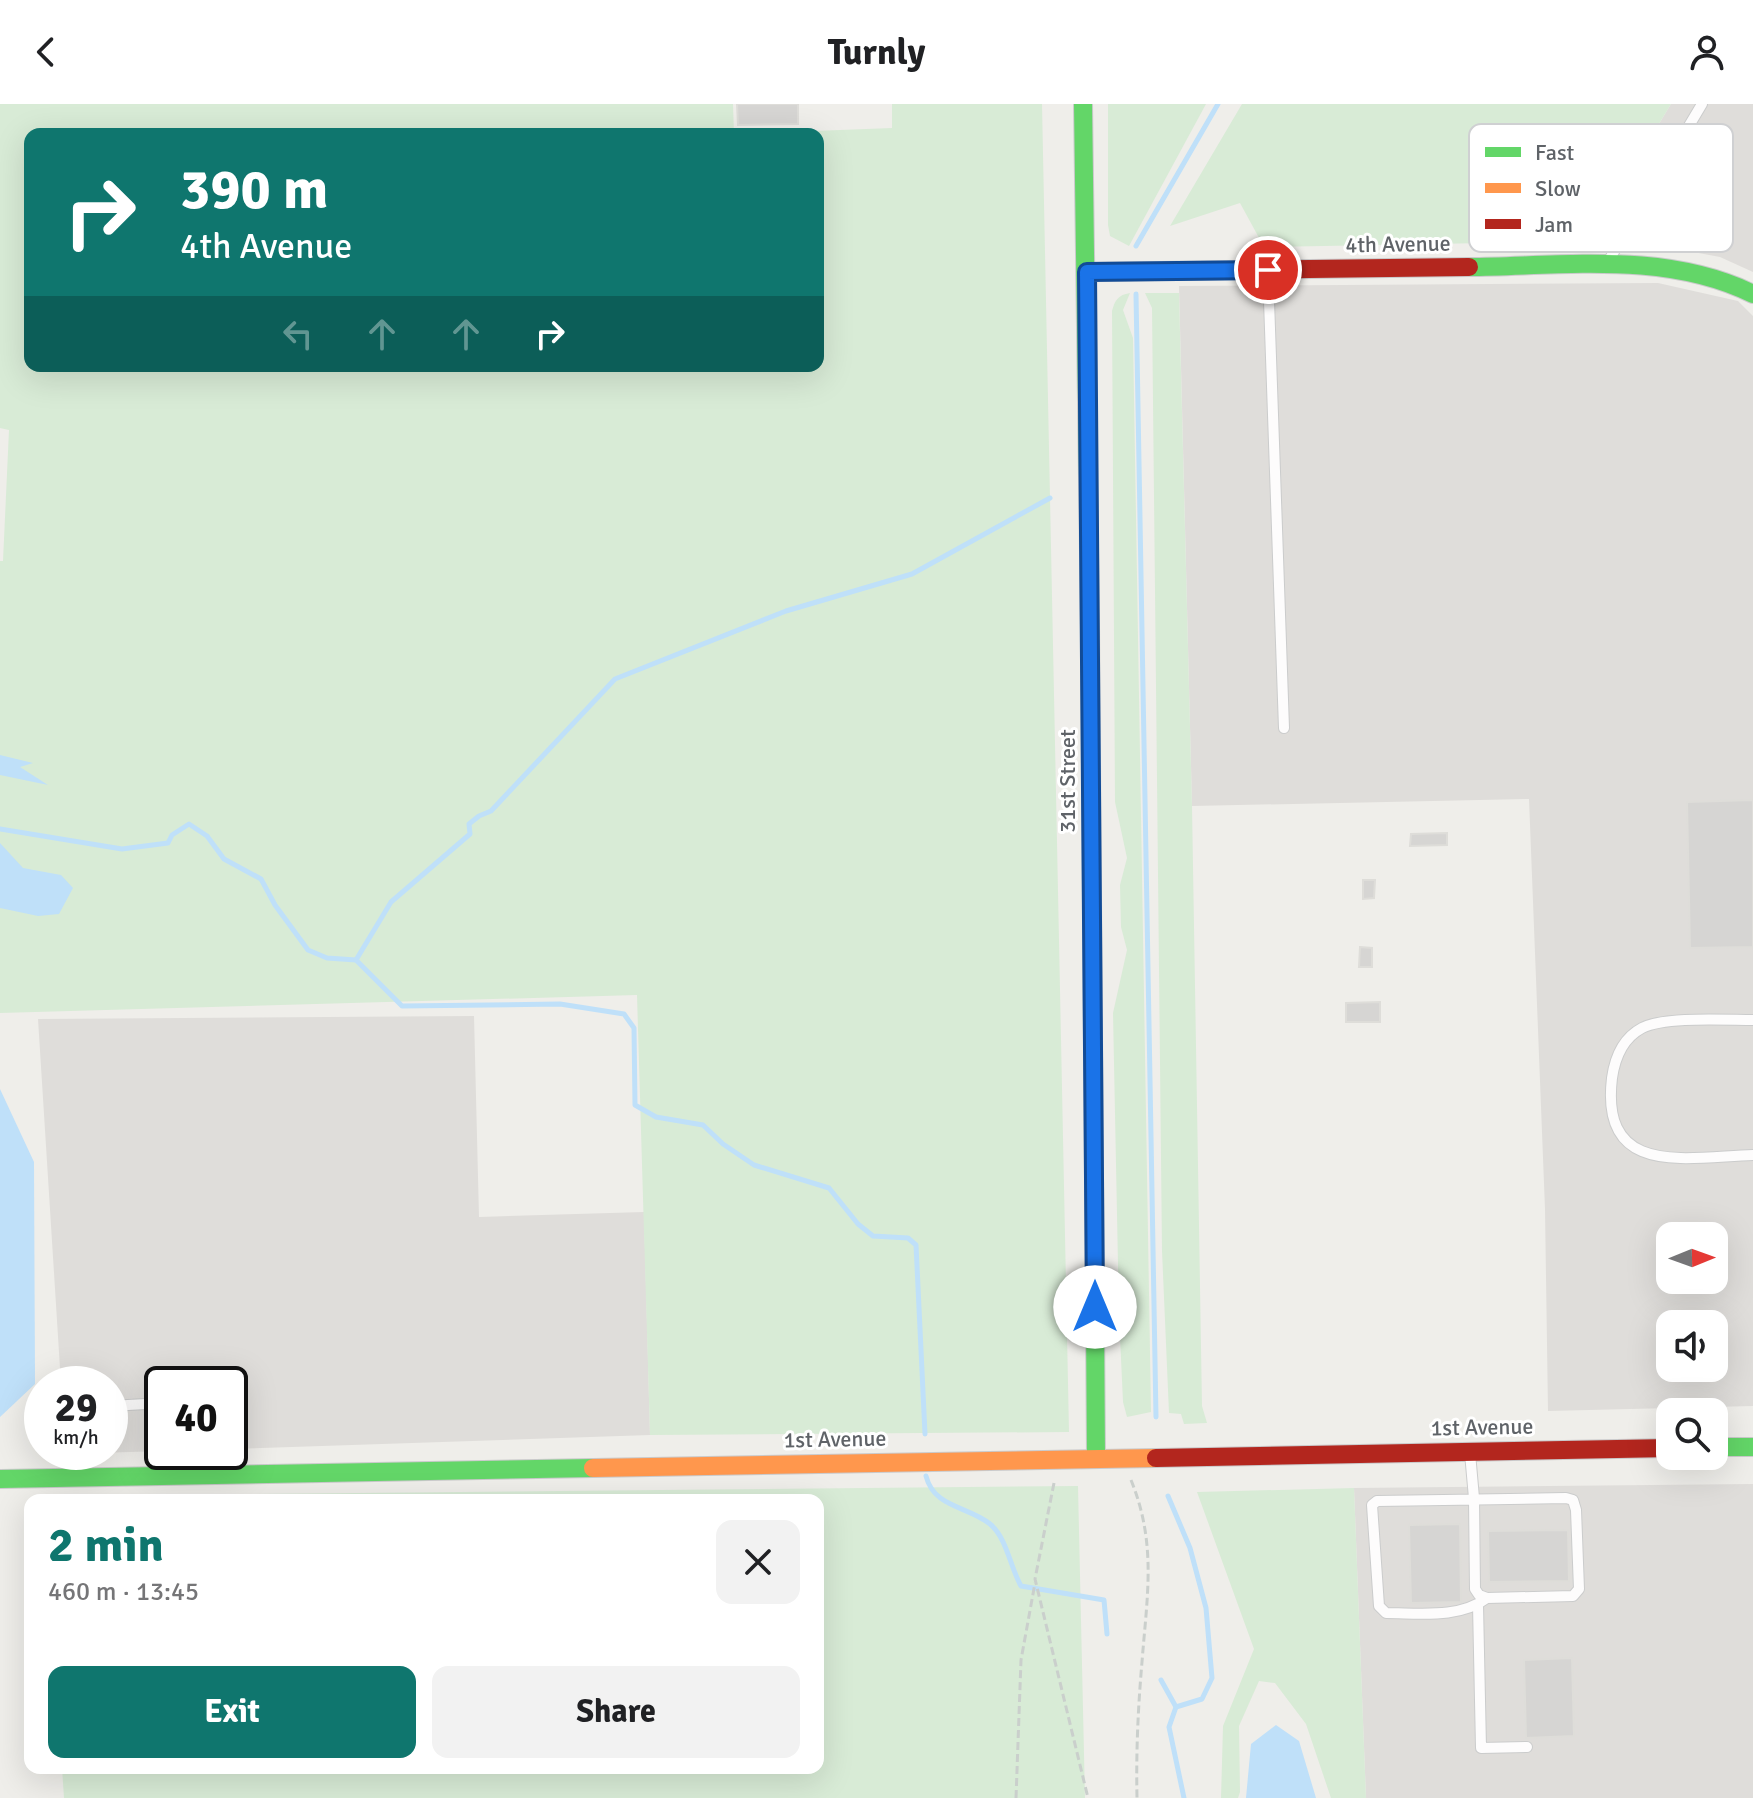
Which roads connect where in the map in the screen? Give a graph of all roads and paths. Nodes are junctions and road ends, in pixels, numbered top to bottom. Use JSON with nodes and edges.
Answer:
{"nodes":[{"id":1,"x":1083,"y":104,"type":"edge"},
{"id":2,"x":1702,"y":104,"type":"edge"},
{"id":3,"x":1690,"y":124,"type":"edge"},
{"id":4,"x":1614,"y":252,"type":"edge"},
{"id":5,"x":1606,"y":265,"type":"junction"},
{"id":6,"x":1268,"y":270,"type":"junction"},
{"id":7,"x":1087,"y":272,"type":"junction"},
{"id":8,"x":1753,"y":294,"type":"edge"},
{"id":9,"x":1284,"y":728,"type":"dead end"},
{"id":10,"x":1753,"y":1020,"type":"edge"},
{"id":11,"x":1753,"y":1155,"type":"edge"},
{"id":12,"x":1728,"y":1447,"type":"edge"},
{"id":13,"x":1753,"y":1447,"type":"edge"},
{"id":14,"x":1656,"y":1448,"type":"edge"},
{"id":15,"x":1470,"y":1451,"type":"junction"},
{"id":16,"x":1096,"y":1458,"type":"junction"},
{"id":17,"x":1122,"y":1458,"type":"junction"},
{"id":18,"x":1058,"y":1459,"type":"junction"},
{"id":19,"x":0,"y":1479,"type":"edge"},
{"id":20,"x":1474,"y":1498,"type":"junction"},
{"id":21,"x":1035,"y":1579,"type":"junction"},
{"id":22,"x":1482,"y":1602,"type":"junction"},
{"id":23,"x":1527,"y":1747,"type":"dead end"},
{"id":24,"x":1016,"y":1798,"type":"edge"},
{"id":25,"x":1088,"y":1798,"type":"edge"},
{"id":26,"x":1137,"y":1798,"type":"edge"}],
"edges":[{"from":1,"to":7,"type":"street","name":"31st Street"},
{"from":2,"to":3,"type":"lane"},
{"from":4,"to":5,"type":"lane"},
{"from":5,"to":6,"type":"street","name":"4th Avenue"},
{"from":5,"to":8,"type":"street","name":"4th Avenue"},
{"from":6,"to":7,"type":"street","name":"4th Avenue"},
{"from":6,"to":9,"type":"lane"},
{"from":7,"to":16,"type":"street","name":"31st Street"},
{"from":10,"to":11,"type":"lane"},
{"from":12,"to":13,"type":"street"},
{"from":14,"to":15,"type":"street","name":"1st Avenue"},
{"from":15,"to":17,"type":"street","name":"1st Avenue"},
{"from":15,"to":20,"type":"lane"},
{"from":16,"to":17,"type":"street","name":"1st Avenue"},
{"from":16,"to":18,"type":"street","name":"1st Avenue"},
{"from":17,"to":26,"type":"path"},
{"from":18,"to":19,"type":"street","name":"1st Avenue"},
{"from":18,"to":21,"type":"path"},
{"from":20,"to":22,"type":"lane"},
{"from":20,"to":22,"type":"lane"},
{"from":20,"to":22,"type":"lane"},
{"from":21,"to":24,"type":"path"},
{"from":21,"to":25,"type":"path"},
{"from":22,"to":23,"type":"lane"}]}
